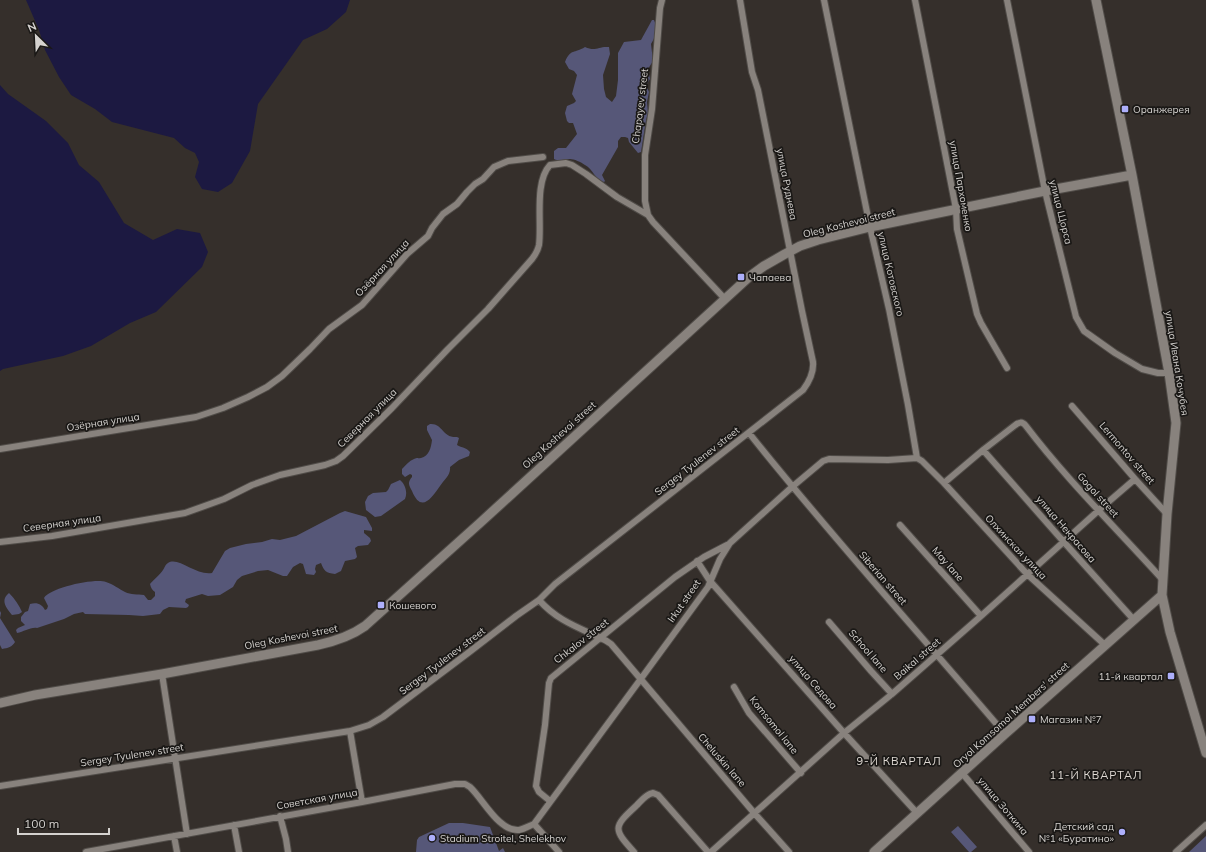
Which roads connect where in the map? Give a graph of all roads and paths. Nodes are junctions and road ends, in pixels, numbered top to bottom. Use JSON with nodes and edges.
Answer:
{"nodes":[{"id":1,"x":662,"y":0,"type":"edge"},
{"id":2,"x":740,"y":0,"type":"edge"},
{"id":3,"x":824,"y":0,"type":"edge"},
{"id":4,"x":915,"y":0,"type":"edge"},
{"id":5,"x":1008,"y":0,"type":"edge"},
{"id":6,"x":1096,"y":0,"type":"edge"},
{"id":7,"x":543,"y":157,"type":"dead end"},
{"id":8,"x":550,"y":165,"type":"joint"},
{"id":9,"x":1132,"y":175,"type":"junction"},
{"id":10,"x":1045,"y":191,"type":"junction"},
{"id":11,"x":956,"y":209,"type":"junction"},
{"id":12,"x":648,"y":215,"type":"junction"},
{"id":13,"x":870,"y":227,"type":"junction"},
{"id":14,"x":790,"y":251,"type":"junction"},
{"id":15,"x":725,"y":299,"type":"junction"},
{"id":16,"x":1007,"y":368,"type":"dead end"},
{"id":17,"x":812,"y":373,"type":"joint"},
{"id":18,"x":1169,"y":373,"type":"junction"},
{"id":19,"x":1072,"y":406,"type":"dead end"},
{"id":20,"x":749,"y":433,"type":"junction"},
{"id":21,"x":0,"y":449,"type":"edge"},
{"id":22,"x":983,"y":450,"type":"junction"},
{"id":23,"x":917,"y":458,"type":"junction"},
{"id":24,"x":1135,"y":479,"type":"junction"},
{"id":25,"x":944,"y":483,"type":"junction"},
{"id":26,"x":792,"y":487,"type":"junction"},
{"id":27,"x":1099,"y":510,"type":"junction"},
{"id":28,"x":1167,"y":514,"type":"junction"},
{"id":29,"x":900,"y":525,"type":"dead end"},
{"id":30,"x":0,"y":542,"type":"edge"},
{"id":31,"x":1063,"y":542,"type":"junction"},
{"id":32,"x":730,"y":543,"type":"junction"},
{"id":33,"x":697,"y":561,"type":"junction"},
{"id":34,"x":1027,"y":574,"type":"junction"},
{"id":35,"x":1162,"y":580,"type":"junction"},
{"id":36,"x":710,"y":581,"type":"junction"},
{"id":37,"x":1162,"y":595,"type":"junction"},
{"id":38,"x":539,"y":600,"type":"junction"},
{"id":39,"x":981,"y":616,"type":"junction"},
{"id":40,"x":1134,"y":620,"type":"junction"},
{"id":41,"x":829,"y":622,"type":"dead end"},
{"id":42,"x":600,"y":638,"type":"junction"},
{"id":43,"x":1105,"y":645,"type":"junction"},
{"id":44,"x":936,"y":654,"type":"junction"},
{"id":45,"x":162,"y":674,"type":"junction"},
{"id":46,"x":640,"y":680,"type":"junction"},
{"id":47,"x":734,"y":687,"type":"dead end"},
{"id":48,"x":892,"y":694,"type":"junction"},
{"id":49,"x":0,"y":703,"type":"edge"},
{"id":50,"x":350,"y":731,"type":"junction"},
{"id":51,"x":844,"y":733,"type":"junction"},
{"id":52,"x":1005,"y":734,"type":"junction"},
{"id":53,"x":1206,"y":753,"type":"edge"},
{"id":54,"x":176,"y":758,"type":"junction"},
{"id":55,"x":801,"y":773,"type":"junction"},
{"id":56,"x":962,"y":773,"type":"junction"},
{"id":57,"x":0,"y":786,"type":"edge"},
{"id":58,"x":550,"y":801,"type":"junction"},
{"id":59,"x":362,"y":802,"type":"junction"},
{"id":60,"x":917,"y":813,"type":"junction"},
{"id":61,"x":755,"y":814,"type":"junction"},
{"id":62,"x":280,"y":816,"type":"junction"},
{"id":63,"x":534,"y":824,"type":"junction"},
{"id":64,"x":234,"y":825,"type":"junction"},
{"id":65,"x":1206,"y":825,"type":"edge"},
{"id":66,"x":187,"y":834,"type":"junction"},
{"id":67,"x":174,"y":836,"type":"junction"},
{"id":68,"x":103,"y":850,"type":"edge"},
{"id":69,"x":86,"y":852,"type":"edge"},
{"id":70,"x":176,"y":852,"type":"edge"},
{"id":71,"x":239,"y":852,"type":"edge"},
{"id":72,"x":288,"y":852,"type":"edge"},
{"id":73,"x":559,"y":852,"type":"edge"},
{"id":74,"x":634,"y":852,"type":"edge"},
{"id":75,"x":709,"y":852,"type":"edge"},
{"id":76,"x":789,"y":852,"type":"edge"},
{"id":77,"x":874,"y":852,"type":"edge"},
{"id":78,"x":1030,"y":852,"type":"edge"},
{"id":79,"x":1176,"y":852,"type":"edge"}],
"edges":[{"from":1,"to":12,"type":"street","name":"Chapayev street"},
{"from":2,"to":14,"type":"street","name":"улица Руднева"},
{"from":3,"to":13,"type":"street","name":"улица Котовского"},
{"from":4,"to":11,"type":"street","name":"улица Пархоменко"},
{"from":5,"to":10,"type":"street","name":"улица Щорса"},
{"from":6,"to":9,"type":"street","name":"улица Ивана Кочубея"},
{"from":7,"to":21,"type":"street","name":"Озёрная улица"},
{"from":8,"to":12,"type":"street","name":"Chapayev street"},
{"from":8,"to":30,"type":"street","name":"Северная улица"},
{"from":9,"to":10,"type":"street","name":"Oleg Koshevoi street"},
{"from":9,"to":18,"type":"street","name":"улица Ивана Кочубея"},
{"from":10,"to":11,"type":"street","name":"Oleg Koshevoi street"},
{"from":10,"to":18,"type":"street","name":"улица Щорса"},
{"from":11,"to":13,"type":"street","name":"Oleg Koshevoi street"},
{"from":11,"to":16,"type":"street","name":"улица Пархоменко"},
{"from":12,"to":15,"type":"street","name":"Chapayev street"},
{"from":13,"to":14,"type":"street","name":"Oleg Koshevoi street"},
{"from":13,"to":23,"type":"street","name":"улица Котовского"},
{"from":14,"to":15,"type":"street","name":"Oleg Koshevoi street"},
{"from":14,"to":17,"type":"street","name":"улица Руднева"},
{"from":15,"to":45,"type":"street","name":"Oleg Koshevoi street"},
{"from":17,"to":20,"type":"street","name":"Sergey Tyulenev street"},
{"from":18,"to":28,"type":"street","name":"улица Ивана Кочубея"},
{"from":19,"to":24,"type":"street","name":"Lermontov street"},
{"from":20,"to":26,"type":"street","name":"Siberian street"},
{"from":20,"to":38,"type":"street","name":"Sergey Tyulenev street"},
{"from":22,"to":25,"type":"street"},
{"from":22,"to":27,"type":"street","name":"Gogol street"},
{"from":22,"to":31,"type":"street","name":"улица Некрасова"},
{"from":23,"to":25,"type":"street","name":"Олхинская улица"},
{"from":23,"to":26,"type":"street","name":"Irkut street"},
{"from":24,"to":27,"type":"street","name":"Baikal street"},
{"from":24,"to":28,"type":"street","name":"Lermontov street"},
{"from":25,"to":34,"type":"street","name":"Олхинская улица"},
{"from":26,"to":32,"type":"street","name":"Irkut street"},
{"from":26,"to":44,"type":"street","name":"Siberian street"},
{"from":27,"to":31,"type":"street","name":"Baikal street"},
{"from":27,"to":35,"type":"street","name":"Gogol street"},
{"from":28,"to":35,"type":"street","name":"улица Ивана Кочубея"},
{"from":29,"to":39,"type":"street","name":"May lane"},
{"from":31,"to":34,"type":"street","name":"Baikal street"},
{"from":31,"to":40,"type":"street","name":"улица Некрасова"},
{"from":32,"to":33,"type":"street","name":"Chkalov street"},
{"from":32,"to":36,"type":"street","name":"Irkut street"},
{"from":33,"to":36,"type":"street","name":"улица Седова"},
{"from":33,"to":42,"type":"street","name":"Chkalov street"},
{"from":34,"to":39,"type":"street","name":"Baikal street"},
{"from":34,"to":43,"type":"street","name":"Олхинская улица"},
{"from":35,"to":37,"type":"street","name":"улица Ивана Кочубея"},
{"from":36,"to":46,"type":"street","name":"Irkut street"},
{"from":36,"to":51,"type":"street","name":"улица Седова"},
{"from":37,"to":40,"type":"street","name":"Oryol Komsomol Members' street"},
{"from":37,"to":53,"type":"street","name":"улица Ивана Кочубея"},
{"from":38,"to":42,"type":"street","name":"Cheluskin lane"},
{"from":38,"to":50,"type":"street","name":"Sergey Tyulenev street"},
{"from":39,"to":44,"type":"street","name":"Baikal street"},
{"from":40,"to":43,"type":"street","name":"Oryol Komsomol Members' street"},
{"from":41,"to":48,"type":"street","name":"School lane"},
{"from":42,"to":46,"type":"street","name":"Cheluskin lane"},
{"from":42,"to":58,"type":"street","name":"Chkalov street"},
{"from":43,"to":52,"type":"street","name":"Oryol Komsomol Members' street"},
{"from":44,"to":48,"type":"street","name":"Baikal street"},
{"from":44,"to":52,"type":"street","name":"Siberian street"},
{"from":45,"to":49,"type":"street","name":"Oleg Koshevoi street"},
{"from":45,"to":54,"type":"street"},
{"from":46,"to":58,"type":"street","name":"Irkut street"},
{"from":46,"to":61,"type":"street","name":"Cheluskin lane"},
{"from":47,"to":55,"type":"street","name":"Komsomol lane"},
{"from":48,"to":51,"type":"street","name":"Baikal street"},
{"from":50,"to":54,"type":"street","name":"Sergey Tyulenev street"},
{"from":50,"to":59,"type":"street"},
{"from":51,"to":55,"type":"street","name":"Baikal street"},
{"from":51,"to":60,"type":"street","name":"улица Седова"},
{"from":52,"to":56,"type":"street","name":"Oryol Komsomol Members' street"},
{"from":54,"to":57,"type":"street","name":"Sergey Tyulenev street"},
{"from":54,"to":66,"type":"street"},
{"from":55,"to":61,"type":"street","name":"Baikal street"},
{"from":56,"to":60,"type":"street","name":"Oryol Komsomol Members' street"},
{"from":56,"to":78,"type":"street","name":"улица Зоткина"},
{"from":58,"to":63,"type":"street","name":"Irkut street"},
{"from":59,"to":62,"type":"street","name":"Советская улица"},
{"from":59,"to":63,"type":"street","name":"Советская улица"},
{"from":60,"to":77,"type":"street","name":"Oryol Komsomol Members' street"},
{"from":61,"to":75,"type":"street","name":"Baikal street"},
{"from":61,"to":76,"type":"street","name":"Cheluskin lane"},
{"from":62,"to":64,"type":"street","name":"Советская улица"},
{"from":62,"to":72,"type":"street"},
{"from":63,"to":73,"type":"street"},
{"from":64,"to":66,"type":"street","name":"Советская улица"},
{"from":64,"to":71,"type":"street"},
{"from":65,"to":79,"type":"street"},
{"from":66,"to":67,"type":"street","name":"Советская улица"},
{"from":67,"to":68,"type":"street","name":"Советская улица"},
{"from":67,"to":70,"type":"street"},
{"from":68,"to":69,"type":"street","name":"Советская улица"},
{"from":74,"to":75,"type":"street"}]}
